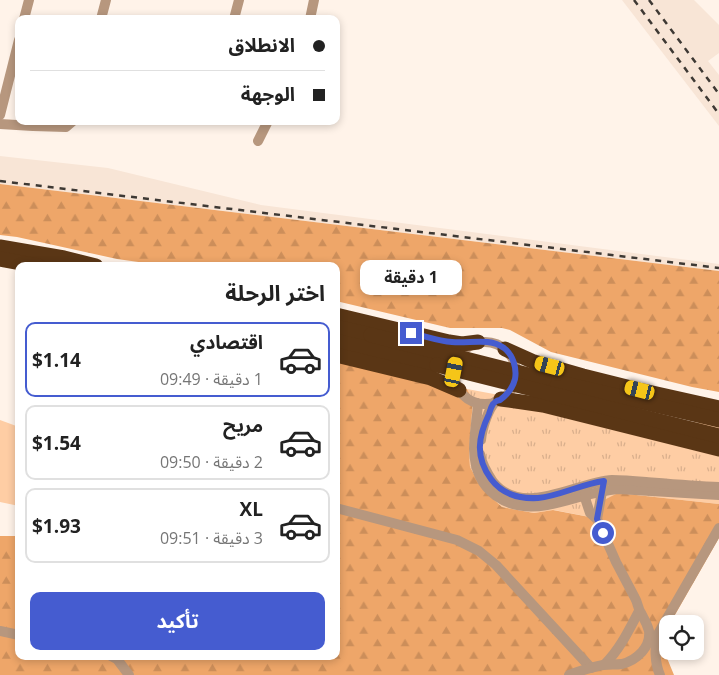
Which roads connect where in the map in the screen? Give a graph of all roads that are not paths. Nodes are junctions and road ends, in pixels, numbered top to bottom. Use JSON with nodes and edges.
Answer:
{"nodes":[{"id":1,"x":30,"y":0,"type":"edge"},
{"id":2,"x":106,"y":0,"type":"edge"},
{"id":3,"x":239,"y":0,"type":"edge"},
{"id":4,"x":314,"y":0,"type":"edge"},
{"id":5,"x":25,"y":15,"type":"edge"},
{"id":6,"x":102,"y":15,"type":"edge"},
{"id":7,"x":235,"y":15,"type":"edge"},
{"id":8,"x":311,"y":15,"type":"edge"},
{"id":9,"x":15,"y":56,"type":"edge"},
{"id":10,"x":0,"y":115,"type":"edge"},
{"id":11,"x":0,"y":124,"type":"edge"},
{"id":12,"x":15,"y":125,"type":"edge"},
{"id":13,"x":16,"y":125,"type":"edge"},
{"id":14,"x":68,"y":125,"type":"edge"},
{"id":15,"x":266,"y":125,"type":"edge"},
{"id":16,"x":258,"y":141,"type":"dead end"},
{"id":17,"x":0,"y":248,"type":"edge"},
{"id":18,"x":0,"y":259,"type":"edge"},
{"id":19,"x":17,"y":262,"type":"edge"},
{"id":20,"x":80,"y":262,"type":"edge"},
{"id":21,"x":340,"y":316,"type":"edge"},
{"id":22,"x":340,"y":328,"type":"edge"},
{"id":23,"x":340,"y":342,"type":"edge"},
{"id":24,"x":478,"y":342,"type":"junction"},
{"id":25,"x":505,"y":349,"type":"junction"},
{"id":26,"x":340,"y":356,"type":"edge"},
{"id":27,"x":460,"y":390,"type":"junction"},
{"id":28,"x":499,"y":400,"type":"junction"},
{"id":29,"x":478,"y":403,"type":"junction"},
{"id":30,"x":719,"y":408,"type":"edge"},
{"id":31,"x":719,"y":420,"type":"edge"},
{"id":32,"x":719,"y":436,"type":"edge"},
{"id":33,"x":719,"y":449,"type":"edge"},
{"id":34,"x":603,"y":486,"type":"junction"},
{"id":35,"x":719,"y":487,"type":"edge"},
{"id":36,"x":585,"y":490,"type":"junction"},
{"id":37,"x":719,"y":495,"type":"edge"},
{"id":38,"x":340,"y":509,"type":"edge"},
{"id":39,"x":597,"y":519,"type":"junction"},
{"id":40,"x":719,"y":528,"type":"edge"},
{"id":41,"x":640,"y":611,"type":"junction"},
{"id":42,"x":0,"y":631,"type":"edge"},
{"id":43,"x":15,"y":634,"type":"edge"},
{"id":44,"x":117,"y":660,"type":"edge"},
{"id":45,"x":605,"y":664,"type":"junction"},
{"id":46,"x":591,"y":668,"type":"junction"},
{"id":47,"x":129,"y":675,"type":"edge"},
{"id":48,"x":569,"y":675,"type":"edge"},
{"id":49,"x":660,"y":675,"type":"edge"}],
"edges":[{"from":1,"to":5,"type":"street"},
{"from":2,"to":6,"type":"street"},
{"from":3,"to":7,"type":"street"},
{"from":4,"to":8,"type":"street"},
{"from":9,"to":10,"type":"street"},
{"from":11,"to":12,"type":"street"},
{"from":13,"to":14,"type":"street"},
{"from":15,"to":16,"type":"street"},
{"from":17,"to":20,"type":"highway"},
{"from":18,"to":19,"type":"highway"},
{"from":21,"to":24,"type":"highway"},
{"from":22,"to":31,"type":"highway","bridge":true},
{"from":23,"to":32,"type":"highway","bridge":true},
{"from":24,"to":25,"type":"street"},
{"from":24,"to":27,"type":"street"},
{"from":25,"to":28,"type":"street"},
{"from":25,"to":30,"type":"highway"},
{"from":26,"to":27,"type":"highway"},
{"from":27,"to":29,"type":"street"},
{"from":28,"to":29,"type":"street"},
{"from":28,"to":33,"type":"highway"},
{"from":28,"to":36,"type":"street"},
{"from":29,"to":36,"type":"street"},
{"from":34,"to":35,"type":"street"},
{"from":34,"to":36,"type":"street"},
{"from":34,"to":37,"type":"street"},
{"from":34,"to":39,"type":"street"},
{"from":36,"to":39,"type":"street"},
{"from":38,"to":46,"type":"street"},
{"from":39,"to":41,"type":"street"},
{"from":40,"to":49,"type":"street"},
{"from":41,"to":45,"type":"street"},
{"from":41,"to":45,"type":"street"},
{"from":42,"to":43,"type":"street"},
{"from":44,"to":47,"type":"street"},
{"from":45,"to":46,"type":"street"},
{"from":46,"to":48,"type":"street"}]}
